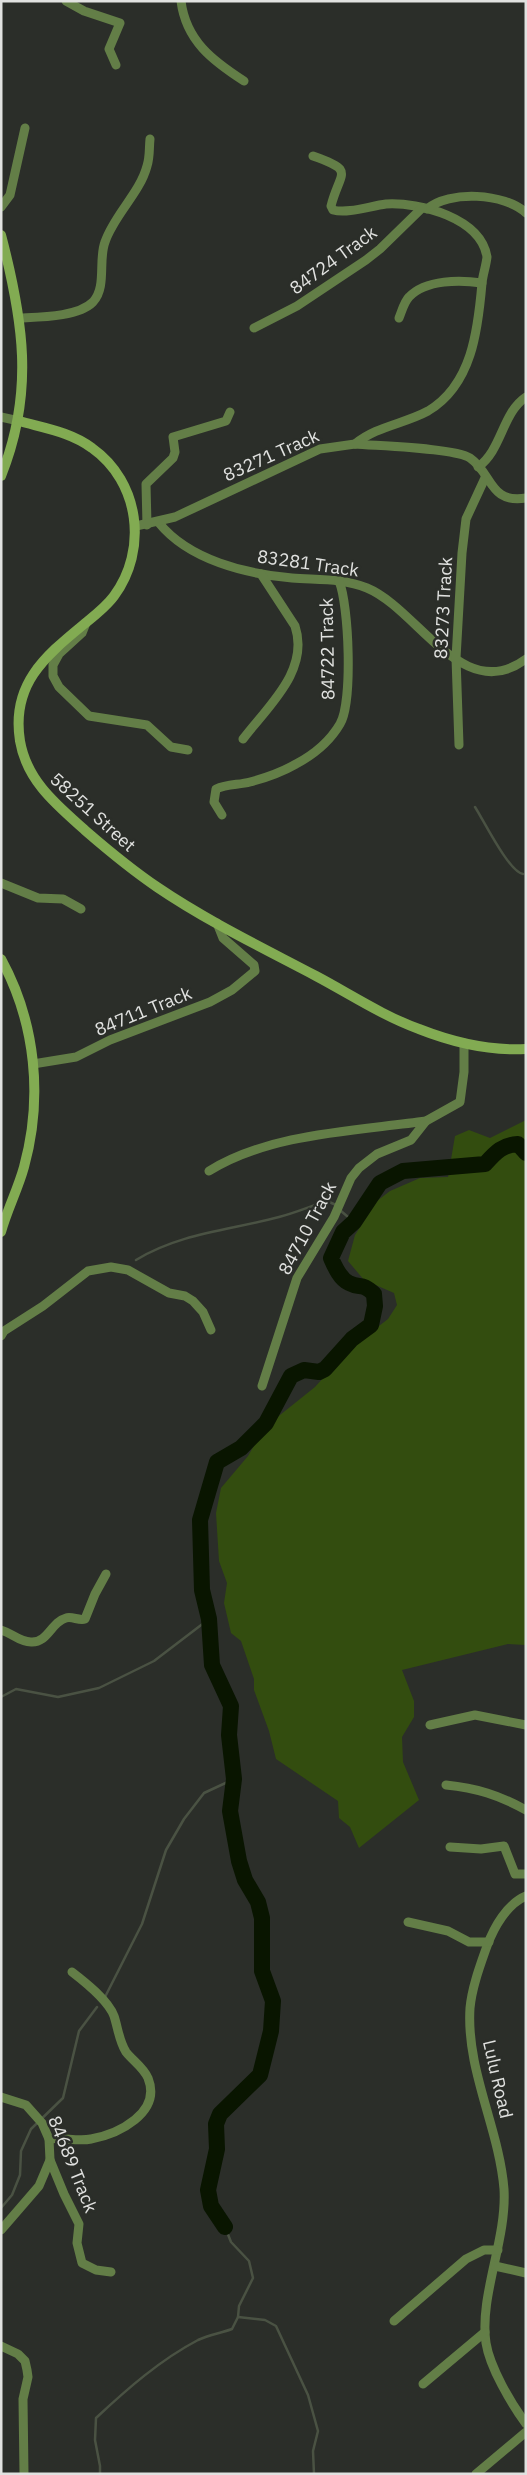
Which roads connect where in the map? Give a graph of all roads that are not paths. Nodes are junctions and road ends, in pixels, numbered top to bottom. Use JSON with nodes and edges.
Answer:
{"nodes":[{"id":1,"x":66,"y":1,"type":"edge"},
{"id":2,"x":181,"y":1,"type":"edge"},
{"id":3,"x":116,"y":65,"type":"dead end"},
{"id":4,"x":244,"y":82,"type":"dead end"},
{"id":5,"x":25,"y":128,"type":"dead end"},
{"id":6,"x":150,"y":139,"type":"dead end"},
{"id":7,"x":313,"y":156,"type":"dead end"},
{"id":8,"x":1,"y":207,"type":"edge"},
{"id":9,"x":425,"y":209,"type":"junction"},
{"id":10,"x":526,"y":213,"type":"edge"},
{"id":11,"x":1,"y":235,"type":"edge"},
{"id":12,"x":3,"y":247,"type":"edge"},
{"id":13,"x":482,"y":283,"type":"junction"},
{"id":14,"x":20,"y":318,"type":"junction"},
{"id":15,"x":399,"y":318,"type":"dead end"},
{"id":16,"x":254,"y":328,"type":"dead end"},
{"id":17,"x":526,"y":397,"type":"edge"},
{"id":18,"x":230,"y":412,"type":"dead end"},
{"id":19,"x":1,"y":416,"type":"edge"},
{"id":20,"x":19,"y":421,"type":"junction"},
{"id":21,"x":355,"y":444,"type":"junction"},
{"id":22,"x":478,"y":467,"type":"junction"},
{"id":23,"x":1,"y":476,"type":"edge"},
{"id":24,"x":485,"y":478,"type":"junction"},
{"id":25,"x":526,"y":498,"type":"edge"},
{"id":26,"x":158,"y":523,"type":"junction"},
{"id":27,"x":147,"y":525,"type":"junction"},
{"id":28,"x":136,"y":526,"type":"junction"},
{"id":29,"x":261,"y":574,"type":"junction"},
{"id":30,"x":339,"y":581,"type":"junction"},
{"id":31,"x":86,"y":623,"type":"junction"},
{"id":32,"x":456,"y":658,"type":"junction"},
{"id":33,"x":526,"y":659,"type":"edge"},
{"id":34,"x":244,"y":739,"type":"dead end"},
{"id":35,"x":459,"y":745,"type":"dead end"},
{"id":36,"x":188,"y":750,"type":"dead end"},
{"id":37,"x":222,"y":814,"type":"dead end"},
{"id":38,"x":1,"y":883,"type":"edge"},
{"id":39,"x":81,"y":909,"type":"dead end"},
{"id":40,"x":217,"y":923,"type":"junction"},
{"id":41,"x":1,"y":959,"type":"edge"},
{"id":42,"x":464,"y":1043,"type":"junction"},
{"id":43,"x":526,"y":1049,"type":"edge"},
{"id":44,"x":33,"y":1064,"type":"junction"},
{"id":45,"x":426,"y":1121,"type":"junction"},
{"id":46,"x":209,"y":1171,"type":"dead end"},
{"id":47,"x":1,"y":1232,"type":"edge"},
{"id":48,"x":211,"y":1330,"type":"dead end"},
{"id":49,"x":1,"y":1336,"type":"edge"},
{"id":50,"x":262,"y":1386,"type":"dead end"},
{"id":51,"x":106,"y":1574,"type":"dead end"},
{"id":52,"x":1,"y":1630,"type":"edge"},
{"id":53,"x":430,"y":1725,"type":"dead end"},
{"id":54,"x":526,"y":1725,"type":"edge"},
{"id":55,"x":446,"y":1785,"type":"dead end"},
{"id":56,"x":526,"y":1810,"type":"edge"},
{"id":57,"x":450,"y":1847,"type":"dead end"},
{"id":58,"x":526,"y":1874,"type":"edge"},
{"id":59,"x":526,"y":1896,"type":"edge"},
{"id":60,"x":408,"y":1922,"type":"dead end"},
{"id":61,"x":489,"y":1942,"type":"junction"},
{"id":62,"x":72,"y":1972,"type":"dead end"},
{"id":63,"x":1,"y":2097,"type":"edge"},
{"id":64,"x":49,"y":2139,"type":"junction"},
{"id":65,"x":50,"y":2160,"type":"junction"},
{"id":66,"x":1,"y":2230,"type":"edge"},
{"id":67,"x":498,"y":2250,"type":"junction"},
{"id":68,"x":495,"y":2266,"type":"junction"},
{"id":69,"x":111,"y":2272,"type":"dead end"},
{"id":70,"x":526,"y":2273,"type":"edge"},
{"id":71,"x":394,"y":2321,"type":"dead end"},
{"id":72,"x":485,"y":2332,"type":"junction"},
{"id":73,"x":1,"y":2346,"type":"edge"},
{"id":74,"x":423,"y":2384,"type":"dead end"},
{"id":75,"x":526,"y":2424,"type":"edge"},
{"id":76,"x":526,"y":2432,"type":"edge"},
{"id":77,"x":24,"y":2474,"type":"edge"},
{"id":78,"x":476,"y":2474,"type":"edge"}],
"edges":[{"from":1,"to":3,"type":"street"},
{"from":2,"to":4,"type":"street"},
{"from":5,"to":8,"type":"street"},
{"from":6,"to":14,"type":"street"},
{"from":7,"to":9,"type":"street"},
{"from":9,"to":10,"type":"street"},
{"from":9,"to":13,"type":"street"},
{"from":9,"to":16,"type":"street","name":"84724 Track"},
{"from":11,"to":12,"type":"street"},
{"from":12,"to":14,"type":"street"},
{"from":13,"to":15,"type":"street"},
{"from":13,"to":21,"type":"street"},
{"from":14,"to":20,"type":"street"},
{"from":17,"to":22,"type":"street"},
{"from":18,"to":27,"type":"street"},
{"from":19,"to":20,"type":"street"},
{"from":20,"to":23,"type":"street"},
{"from":20,"to":28,"type":"street","name":"58251 Street"},
{"from":21,"to":22,"type":"street","name":"83271 Track"},
{"from":21,"to":26,"type":"street","name":"83271 Track"},
{"from":22,"to":24,"type":"street","name":"83271 Track"},
{"from":24,"to":25,"type":"street","name":"83271 Track"},
{"from":24,"to":32,"type":"street","name":"83273 Track"},
{"from":26,"to":27,"type":"street","name":"83271 Track"},
{"from":26,"to":29,"type":"street","name":"83281 Track"},
{"from":27,"to":28,"type":"street","name":"83271 Track"},
{"from":28,"to":31,"type":"street","name":"58251 Street"},
{"from":29,"to":30,"type":"street","name":"83281 Track"},
{"from":29,"to":34,"type":"street"},
{"from":30,"to":32,"type":"street","name":"83281 Track"},
{"from":30,"to":37,"type":"street","name":"84722 Track"},
{"from":31,"to":36,"type":"street"},
{"from":31,"to":40,"type":"street","name":"58251 Street"},
{"from":32,"to":33,"type":"street","name":"83281 Track"},
{"from":32,"to":35,"type":"street","name":"83273 Track"},
{"from":38,"to":39,"type":"street"},
{"from":40,"to":42,"type":"street","name":"58251 Street"},
{"from":40,"to":44,"type":"street","name":"84711 Track"},
{"from":41,"to":44,"type":"street"},
{"from":42,"to":43,"type":"street","name":"58251 Street"},
{"from":42,"to":45,"type":"street"},
{"from":44,"to":47,"type":"street"},
{"from":45,"to":46,"type":"street"},
{"from":45,"to":50,"type":"street","name":"84710 Track"},
{"from":48,"to":49,"type":"street"},
{"from":51,"to":52,"type":"street"},
{"from":53,"to":54,"type":"street"},
{"from":55,"to":56,"type":"street"},
{"from":57,"to":58,"type":"street"},
{"from":59,"to":61,"type":"street","name":"Lulu Road"},
{"from":60,"to":61,"type":"street"},
{"from":61,"to":67,"type":"street","name":"Lulu Road"},
{"from":62,"to":64,"type":"street"},
{"from":63,"to":64,"type":"street","name":"84689 Track"},
{"from":64,"to":65,"type":"street","name":"84689 Track"},
{"from":65,"to":66,"type":"street"},
{"from":65,"to":69,"type":"street","name":"84689 Track"},
{"from":67,"to":68,"type":"street","name":"Lulu Road"},
{"from":67,"to":71,"type":"street"},
{"from":68,"to":70,"type":"street"},
{"from":68,"to":72,"type":"street","name":"Lulu Road"},
{"from":72,"to":74,"type":"street"},
{"from":72,"to":75,"type":"street","name":"Lulu Road"},
{"from":73,"to":77,"type":"street"},
{"from":76,"to":78,"type":"street"}]}
